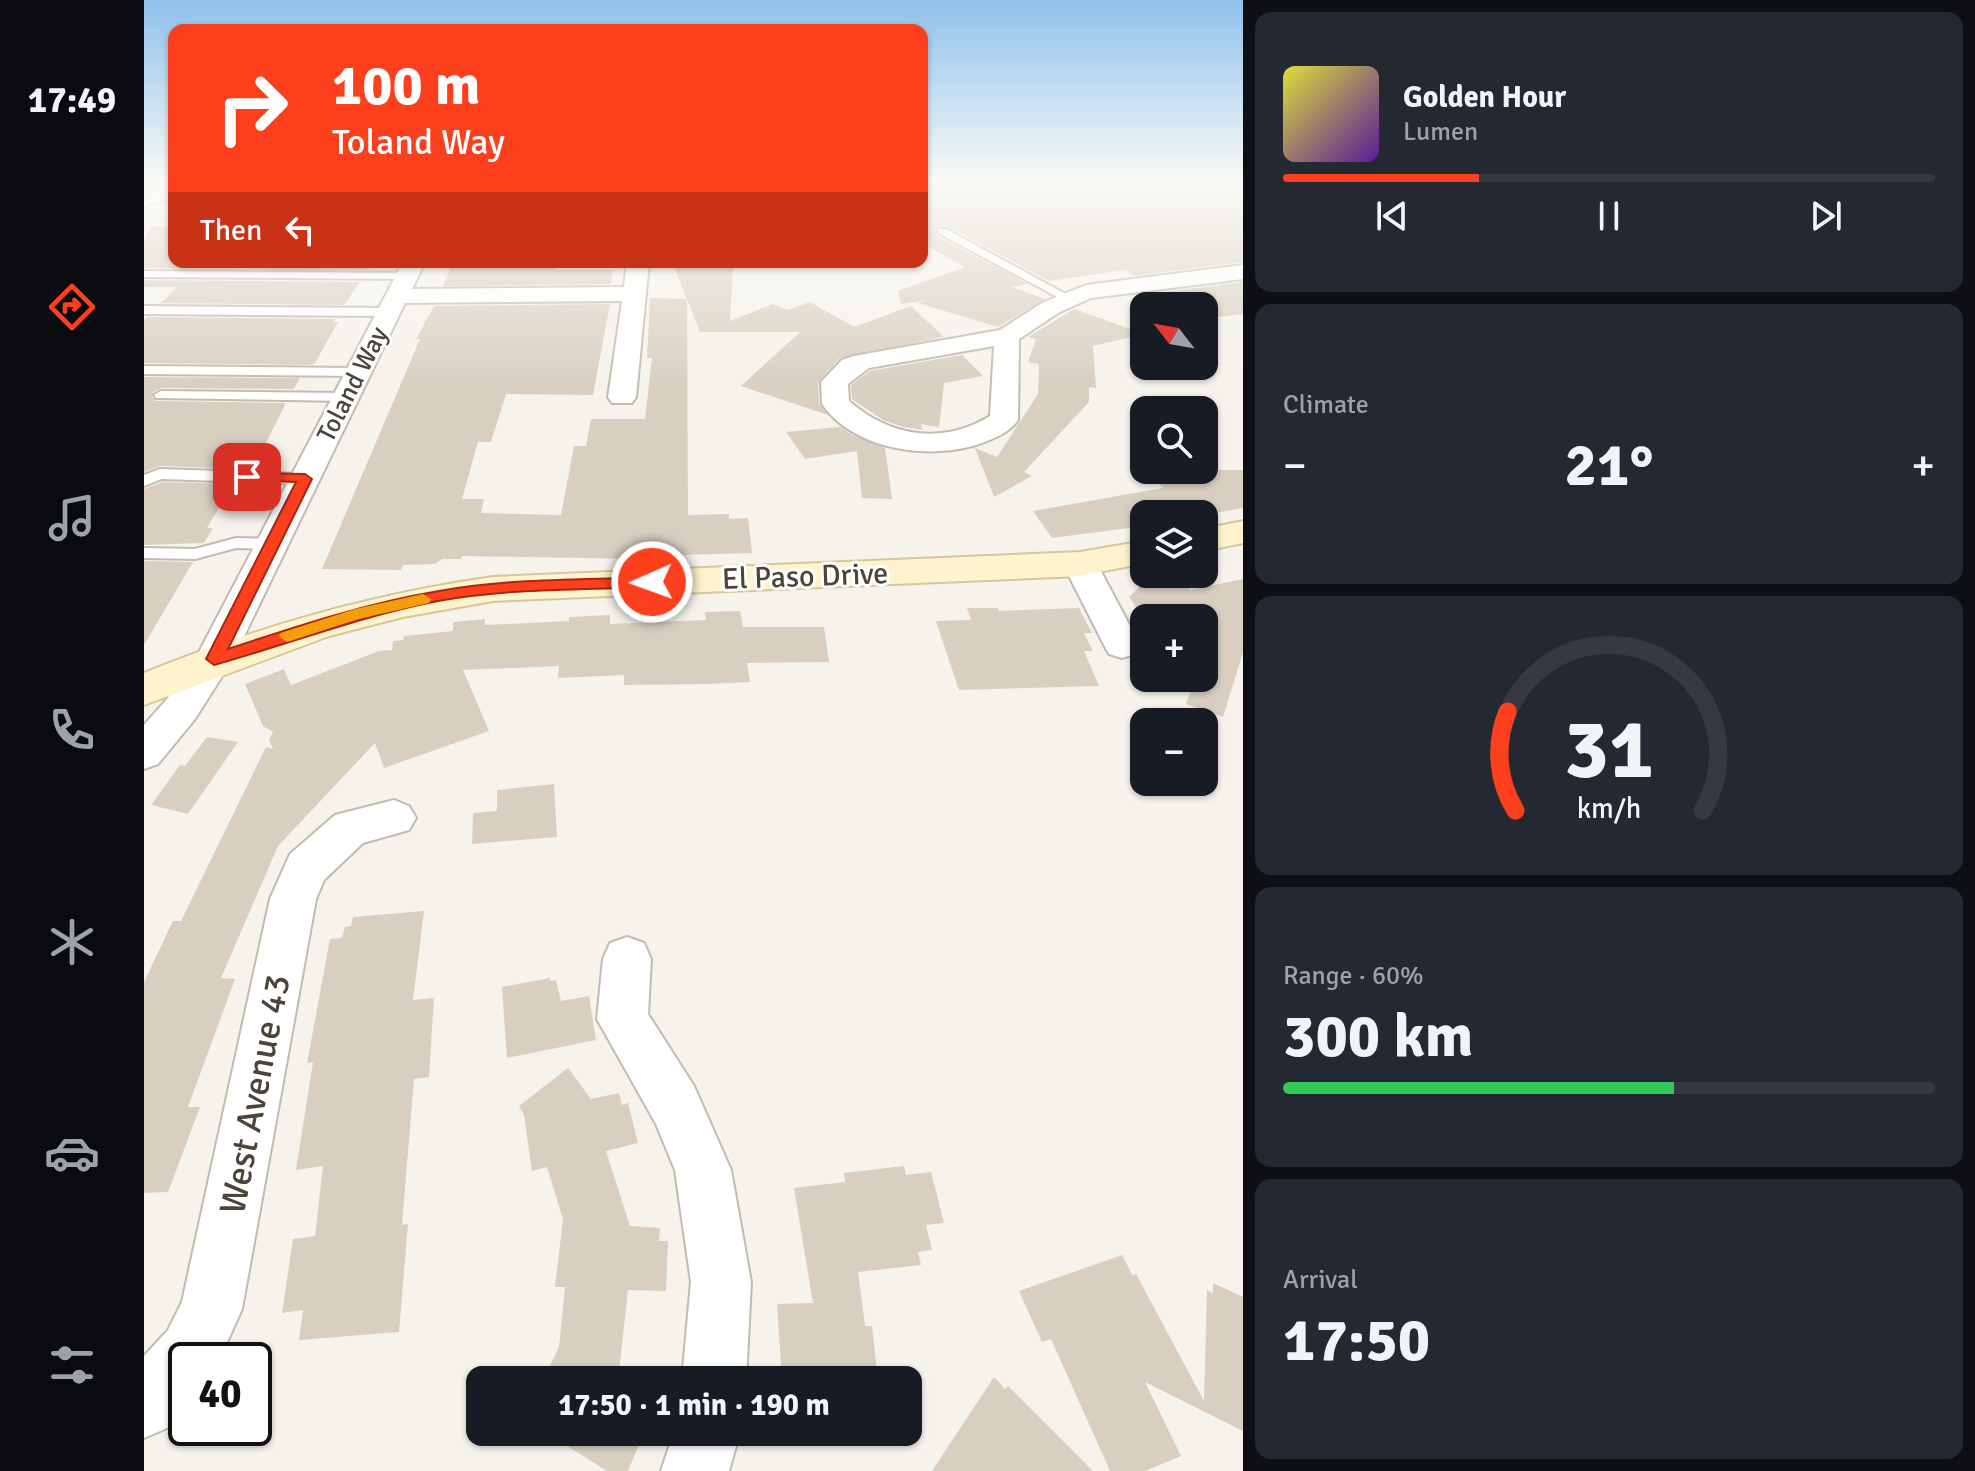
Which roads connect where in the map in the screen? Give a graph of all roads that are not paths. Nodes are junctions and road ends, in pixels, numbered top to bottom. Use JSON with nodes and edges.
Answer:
{"nodes":[{"id":1,"x":977,"y":250,"type":"edge"},
{"id":2,"x":637,"y":268,"type":"edge"},
{"id":3,"x":1243,"y":272,"type":"edge"},
{"id":4,"x":144,"y":274,"type":"edge"},
{"id":5,"x":402,"y":287,"type":"edge"},
{"id":6,"x":635,"y":294,"type":"junction"},
{"id":7,"x":1067,"y":298,"type":"junction"},
{"id":8,"x":144,"y":310,"type":"edge"},
{"id":9,"x":1007,"y":336,"type":"junction"},
{"id":10,"x":144,"y":370,"type":"edge"},
{"id":11,"x":352,"y":384,"type":"junction"},
{"id":12,"x":161,"y":395,"type":"dead end"},
{"id":13,"x":622,"y":397,"type":"dead end"},
{"id":14,"x":305,"y":479,"type":"junction"},
{"id":15,"x":144,"y":481,"type":"edge"},
{"id":16,"x":1243,"y":532,"type":"edge"},
{"id":17,"x":1218,"y":537,"type":"edge"},
{"id":18,"x":272,"y":544,"type":"junction"},
{"id":19,"x":144,"y":553,"type":"edge"},
{"id":20,"x":1130,"y":555,"type":"edge"},
{"id":21,"x":1080,"y":564,"type":"junction"},
{"id":22,"x":1122,"y":645,"type":"dead end"},
{"id":23,"x":214,"y":659,"type":"junction"},
{"id":24,"x":144,"y":690,"type":"edge"},
{"id":25,"x":144,"y":753,"type":"edge"},
{"id":26,"x":394,"y":818,"type":"dead end"},
{"id":27,"x":627,"y":959,"type":"dead end"},
{"id":28,"x":715,"y":1366,"type":"edge"},
{"id":29,"x":144,"y":1405,"type":"edge"},
{"id":30,"x":703,"y":1446,"type":"edge"},
{"id":31,"x":695,"y":1471,"type":"edge"}],
"edges":[{"from":1,"to":7,"type":"lane"},
{"from":2,"to":6,"type":"street"},
{"from":3,"to":7,"type":"street"},
{"from":4,"to":5,"type":"lane"},
{"from":5,"to":6,"type":"street"},
{"from":5,"to":8,"type":"lane"},
{"from":5,"to":11,"type":"street","name":"Toland Way"},
{"from":6,"to":13,"type":"street"},
{"from":7,"to":9,"type":"street"},
{"from":9,"to":9,"type":"street"},
{"from":10,"to":11,"type":"lane"},
{"from":11,"to":12,"type":"lane"},
{"from":11,"to":14,"type":"street","name":"Toland Way"},
{"from":14,"to":15,"type":"lane"},
{"from":14,"to":18,"type":"street","name":"Toland Way"},
{"from":16,"to":17,"type":"street"},
{"from":18,"to":19,"type":"lane"},
{"from":18,"to":23,"type":"street","name":"Toland Way"},
{"from":20,"to":21,"type":"street","name":"El Paso Drive"},
{"from":21,"to":22,"type":"street"},
{"from":21,"to":23,"type":"street","name":"El Paso Drive"},
{"from":23,"to":24,"type":"street","name":"El Paso Drive"},
{"from":23,"to":25,"type":"street","name":"Toland Way"},
{"from":26,"to":29,"type":"street","name":"West Avenue 43"},
{"from":27,"to":28,"type":"street"},
{"from":30,"to":31,"type":"street"}]}
